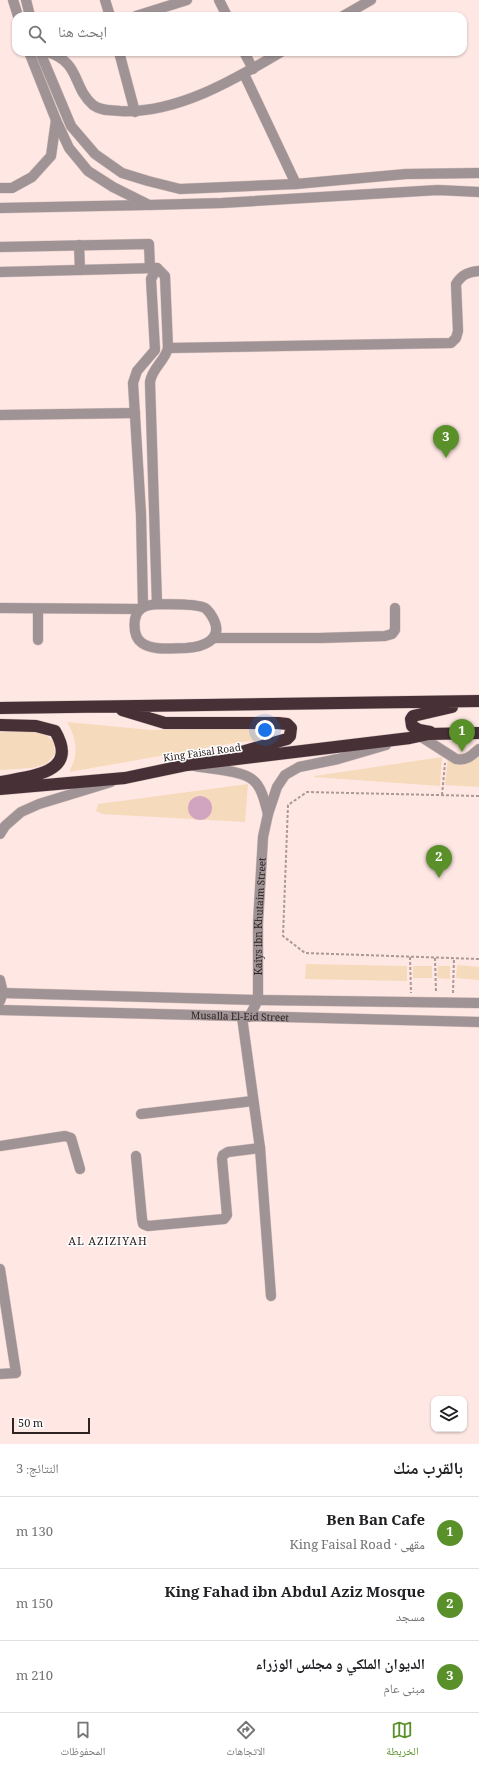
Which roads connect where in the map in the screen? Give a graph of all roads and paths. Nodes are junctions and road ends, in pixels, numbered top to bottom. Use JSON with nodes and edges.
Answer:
{"nodes":[{"id":1,"x":12,"y":0,"type":"edge"},
{"id":2,"x":26,"y":0,"type":"edge"},
{"id":3,"x":105,"y":0,"type":"edge"},
{"id":4,"x":188,"y":0,"type":"edge"},
{"id":5,"x":219,"y":0,"type":"edge"},
{"id":6,"x":371,"y":0,"type":"edge"},
{"id":7,"x":16,"y":12,"type":"edge"},
{"id":8,"x":29,"y":12,"type":"edge"},
{"id":9,"x":109,"y":12,"type":"edge"},
{"id":10,"x":149,"y":12,"type":"edge"},
{"id":11,"x":225,"y":12,"type":"edge"},
{"id":12,"x":349,"y":12,"type":"edge"},
{"id":13,"x":31,"y":56,"type":"edge"},
{"id":14,"x":42,"y":56,"type":"edge"},
{"id":15,"x":58,"y":56,"type":"edge"},
{"id":16,"x":120,"y":56,"type":"edge"},
{"id":17,"x":245,"y":56,"type":"edge"},
{"id":18,"x":274,"y":56,"type":"edge"},
{"id":19,"x":248,"y":71,"type":"junction"},
{"id":20,"x":135,"y":112,"type":"junction"},
{"id":21,"x":56,"y":120,"type":"junction"},
{"id":22,"x":479,"y":173,"type":"edge"},
{"id":23,"x":296,"y":184,"type":"junction"},
{"id":24,"x":0,"y":188,"type":"edge"},
{"id":25,"x":479,"y":192,"type":"edge"},
{"id":26,"x":149,"y":205,"type":"junction"},
{"id":27,"x":0,"y":208,"type":"edge"},
{"id":28,"x":79,"y":245,"type":"junction"},
{"id":29,"x":0,"y":247,"type":"edge"},
{"id":30,"x":154,"y":268,"type":"junction"},
{"id":31,"x":80,"y":270,"type":"junction"},
{"id":32,"x":479,"y":271,"type":"edge"},
{"id":33,"x":0,"y":272,"type":"edge"},
{"id":34,"x":168,"y":348,"type":"junction"},
{"id":35,"x":135,"y":413,"type":"junction"},
{"id":36,"x":0,"y":415,"type":"edge"},
{"id":37,"x":157,"y":604,"type":"junction"},
{"id":38,"x":0,"y":608,"type":"edge"},
{"id":39,"x":142,"y":608,"type":"junction"},
{"id":40,"x":395,"y":608,"type":"dead end"},
{"id":41,"x":38,"y":609,"type":"junction"},
{"id":42,"x":215,"y":638,"type":"junction"},
{"id":43,"x":38,"y":640,"type":"dead end"},
{"id":44,"x":479,"y":702,"type":"edge"},
{"id":45,"x":110,"y":706,"type":"junction"},
{"id":46,"x":0,"y":708,"type":"edge"},
{"id":47,"x":0,"y":725,"type":"edge"},
{"id":48,"x":479,"y":733,"type":"edge"},
{"id":49,"x":440,"y":734,"type":"junction"},
{"id":50,"x":415,"y":737,"type":"junction"},
{"id":51,"x":479,"y":749,"type":"edge"},
{"id":52,"x":446,"y":752,"type":"junction"},
{"id":53,"x":206,"y":763,"type":"junction"},
{"id":54,"x":187,"y":765,"type":"junction"},
{"id":55,"x":125,"y":778,"type":"junction"},
{"id":56,"x":0,"y":783,"type":"edge"},
{"id":57,"x":0,"y":789,"type":"edge"},
{"id":58,"x":442,"y":795,"type":"junction"},
{"id":59,"x":479,"y":796,"type":"edge"},
{"id":60,"x":268,"y":814,"type":"junction"},
{"id":61,"x":0,"y":834,"type":"edge"},
{"id":62,"x":410,"y":956,"type":"junction"},
{"id":63,"x":435,"y":958,"type":"junction"},
{"id":64,"x":454,"y":958,"type":"junction"},
{"id":65,"x":479,"y":959,"type":"edge"},
{"id":66,"x":0,"y":980,"type":"edge"},
{"id":67,"x":1,"y":997,"type":"edge"},
{"id":68,"x":258,"y":1000,"type":"junction"},
{"id":69,"x":411,"y":1001,"type":"junction"},
{"id":70,"x":436,"y":1002,"type":"junction"},
{"id":71,"x":453,"y":1002,"type":"junction"},
{"id":72,"x":479,"y":1003,"type":"edge"},
{"id":73,"x":0,"y":1010,"type":"edge"},
{"id":74,"x":246,"y":1017,"type":"junction"},
{"id":75,"x":479,"y":1022,"type":"edge"},
{"id":76,"x":253,"y":1102,"type":"junction"},
{"id":77,"x":141,"y":1114,"type":"dead end"},
{"id":78,"x":0,"y":1146,"type":"edge"},
{"id":79,"x":260,"y":1148,"type":"junction"},
{"id":80,"x":136,"y":1156,"type":"dead end"},
{"id":81,"x":80,"y":1169,"type":"dead end"},
{"id":82,"x":0,"y":1269,"type":"edge"},
{"id":83,"x":271,"y":1296,"type":"dead end"},
{"id":84,"x":4,"y":1331,"type":"edge"},
{"id":85,"x":0,"y":1374,"type":"edge"}],
"edges":[{"from":1,"to":7,"type":"street"},
{"from":2,"to":8,"type":"street"},
{"from":3,"to":9,"type":"street"},
{"from":4,"to":10,"type":"street"},
{"from":5,"to":11,"type":"street"},
{"from":6,"to":12,"type":"street"},
{"from":13,"to":21,"type":"street"},
{"from":14,"to":23,"type":"street"},
{"from":15,"to":20,"type":"street"},
{"from":16,"to":20,"type":"street"},
{"from":17,"to":19,"type":"street"},
{"from":18,"to":19,"type":"street"},
{"from":19,"to":20,"type":"street"},
{"from":19,"to":23,"type":"street"},
{"from":21,"to":24,"type":"street"},
{"from":21,"to":26,"type":"street"},
{"from":22,"to":23,"type":"street"},
{"from":25,"to":26,"type":"street"},
{"from":26,"to":27,"type":"street"},
{"from":28,"to":29,"type":"street"},
{"from":28,"to":30,"type":"street"},
{"from":28,"to":31,"type":"street"},
{"from":30,"to":31,"type":"street"},
{"from":30,"to":34,"type":"street"},
{"from":30,"to":35,"type":"street"},
{"from":31,"to":33,"type":"street"},
{"from":32,"to":34,"type":"street"},
{"from":34,"to":37,"type":"street"},
{"from":35,"to":36,"type":"street"},
{"from":35,"to":39,"type":"street"},
{"from":37,"to":39,"type":"street"},
{"from":37,"to":42,"type":"street"},
{"from":38,"to":41,"type":"street"},
{"from":39,"to":41,"type":"street"},
{"from":39,"to":42,"type":"street"},
{"from":40,"to":42,"type":"street"},
{"from":41,"to":43,"type":"street"},
{"from":44,"to":45,"type":"highway"},
{"from":44,"to":49,"type":"highway"},
{"from":45,"to":46,"type":"highway"},
{"from":45,"to":53,"type":"highway"},
{"from":47,"to":56,"type":"highway"},
{"from":48,"to":49,"type":"highway","name":"King Faisal Road"},
{"from":49,"to":50,"type":"highway","name":"King Faisal Road"},
{"from":50,"to":52,"type":"street"},
{"from":50,"to":53,"type":"highway","name":"King Faisal Road"},
{"from":50,"to":60,"type":"street","name":"Kaiys ibn Khutaim Street"},
{"from":51,"to":52,"type":"street"},
{"from":52,"to":58,"type":"path"},
{"from":53,"to":54,"type":"highway","name":"King Faisal Road"},
{"from":54,"to":55,"type":"highway","name":"King Faisal Road"},
{"from":54,"to":60,"type":"street"},
{"from":55,"to":57,"type":"highway","name":"King Faisal Road"},
{"from":55,"to":61,"type":"street"},
{"from":58,"to":59,"type":"path"},
{"from":58,"to":62,"type":"path"},
{"from":60,"to":68,"type":"street","name":"Kaiys ibn Khutaim Street"},
{"from":62,"to":63,"type":"path"},
{"from":62,"to":69,"type":"path"},
{"from":63,"to":64,"type":"path"},
{"from":63,"to":70,"type":"path"},
{"from":64,"to":65,"type":"path"},
{"from":64,"to":71,"type":"path"},
{"from":66,"to":67,"type":"street"},
{"from":67,"to":68,"type":"street","name":"Musalla El-Eid Street"},
{"from":68,"to":69,"type":"street","name":"Musalla El-Eid Street"},
{"from":68,"to":74,"type":"street","name":"Kaiys ibn Khutaim Street"},
{"from":69,"to":70,"type":"street","name":"Musalla El-Eid Street"},
{"from":70,"to":71,"type":"street","name":"Musalla El-Eid Street"},
{"from":71,"to":72,"type":"street","name":"Musalla El-Eid Street"},
{"from":73,"to":74,"type":"street","name":"Musalla El-Eid Street"},
{"from":74,"to":75,"type":"street","name":"Musalla El-Eid Street"},
{"from":74,"to":76,"type":"street"},
{"from":76,"to":77,"type":"street"},
{"from":76,"to":79,"type":"street"},
{"from":78,"to":81,"type":"street"},
{"from":79,"to":80,"type":"street"},
{"from":79,"to":83,"type":"street"},
{"from":82,"to":84,"type":"street"},
{"from":84,"to":85,"type":"street"}]}
